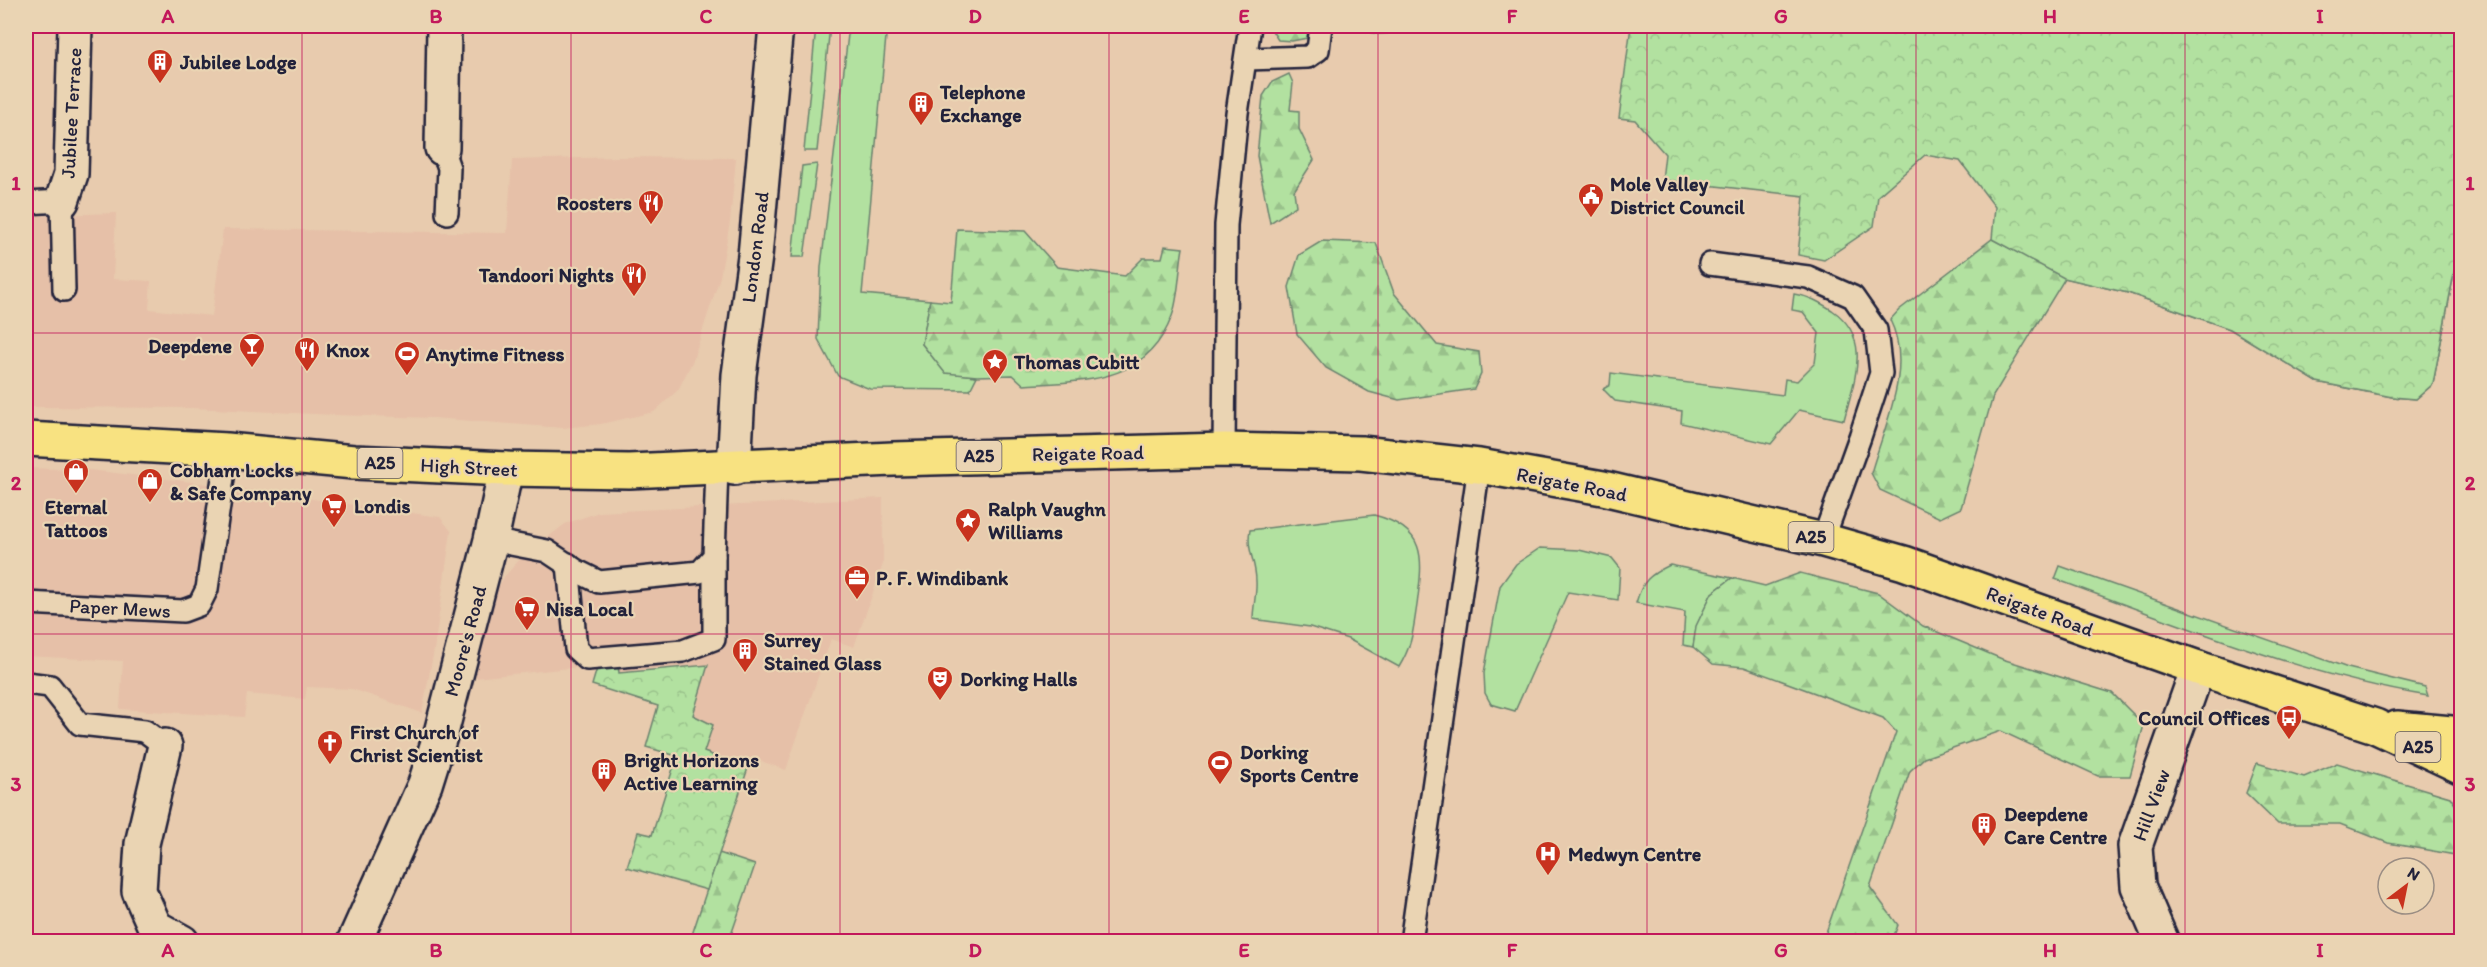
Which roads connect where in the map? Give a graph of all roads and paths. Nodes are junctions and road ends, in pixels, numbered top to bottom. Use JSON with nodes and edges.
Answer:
{"nodes":[{"id":1,"x":75,"y":26,"type":"edge"},
{"id":2,"x":444,"y":26,"type":"edge"},
{"id":3,"x":776,"y":26,"type":"edge"},
{"id":4,"x":1250,"y":26,"type":"edge"},
{"id":5,"x":1322,"y":26,"type":"edge"},
{"id":6,"x":1246,"y":58,"type":"junction"},
{"id":7,"x":442,"y":148,"type":"joint"},
{"id":8,"x":62,"y":201,"type":"junction"},
{"id":9,"x":26,"y":203,"type":"edge"},
{"id":10,"x":447,"y":213,"type":"dead end"},
{"id":11,"x":1710,"y":264,"type":"dead end"},
{"id":12,"x":64,"y":290,"type":"dead end"},
{"id":13,"x":26,"y":439,"type":"edge"},
{"id":14,"x":227,"y":450,"type":"junction"},
{"id":15,"x":1224,"y":450,"type":"junction"},
{"id":16,"x":1479,"y":466,"type":"junction"},
{"id":17,"x":726,"y":468,"type":"junction"},
{"id":18,"x":506,"y":470,"type":"junction"},
{"id":19,"x":491,"y":540,"type":"junction"},
{"id":20,"x":1823,"y":540,"type":"junction"},
{"id":21,"x":714,"y":556,"type":"junction"},
{"id":22,"x":568,"y":564,"type":"junction"},
{"id":23,"x":26,"y":603,"type":"edge"},
{"id":24,"x":2198,"y":668,"type":"junction"},
{"id":25,"x":26,"y":683,"type":"edge"},
{"id":26,"x":2375,"y":726,"type":"junction"},
{"id":27,"x":2462,"y":734,"type":"edge"},
{"id":28,"x":165,"y":746,"type":"joint"},
{"id":29,"x":2462,"y":767,"type":"edge"},
{"id":30,"x":182,"y":942,"type":"edge"},
{"id":31,"x":354,"y":942,"type":"edge"},
{"id":32,"x":1411,"y":942,"type":"edge"},
{"id":33,"x":2162,"y":942,"type":"edge"}],
"edges":[{"from":1,"to":8,"type":"street","name":"Jubilee Terrace"},
{"from":2,"to":7,"type":"street"},
{"from":3,"to":17,"type":"street","name":"London Road"},
{"from":4,"to":6,"type":"lane"},
{"from":5,"to":6,"type":"lane"},
{"from":6,"to":15,"type":"lane"},
{"from":7,"to":10,"type":"lane"},
{"from":8,"to":9,"type":"lane"},
{"from":8,"to":12,"type":"lane"},
{"from":11,"to":20,"type":"lane"},
{"from":13,"to":14,"type":"main road","name":"High Street","number":"A25"},
{"from":14,"to":18,"type":"main road","name":"High Street","number":"A25"},
{"from":14,"to":23,"type":"lane","name":"Paper Mews"},
{"from":15,"to":16,"type":"main road","name":"Reigate Road","number":"A25"},
{"from":15,"to":17,"type":"main road","name":"Reigate Road","number":"A25"},
{"from":16,"to":20,"type":"main road","name":"Reigate Road","number":"A25"},
{"from":16,"to":32,"type":"lane"},
{"from":17,"to":18,"type":"main road","name":"High Street","number":"A25"},
{"from":17,"to":21,"type":"lane"},
{"from":18,"to":19,"type":"street","name":"Moore's Road"},
{"from":19,"to":22,"type":"lane"},
{"from":19,"to":31,"type":"street","name":"Moore's Road"},
{"from":20,"to":24,"type":"main road","name":"Reigate Road","number":"A25"},
{"from":21,"to":22,"type":"lane"},
{"from":21,"to":22,"type":"lane"},
{"from":24,"to":26,"type":"main road","name":"Reigate Road","number":"A25"},
{"from":24,"to":33,"type":"street","name":"Hill View"},
{"from":25,"to":28,"type":"lane"},
{"from":26,"to":27,"type":"main road","name":"Reigate Road","number":"A25"},
{"from":26,"to":29,"type":"main road","name":"Reigate Road","number":"A25"},
{"from":28,"to":30,"type":"street"}]}
